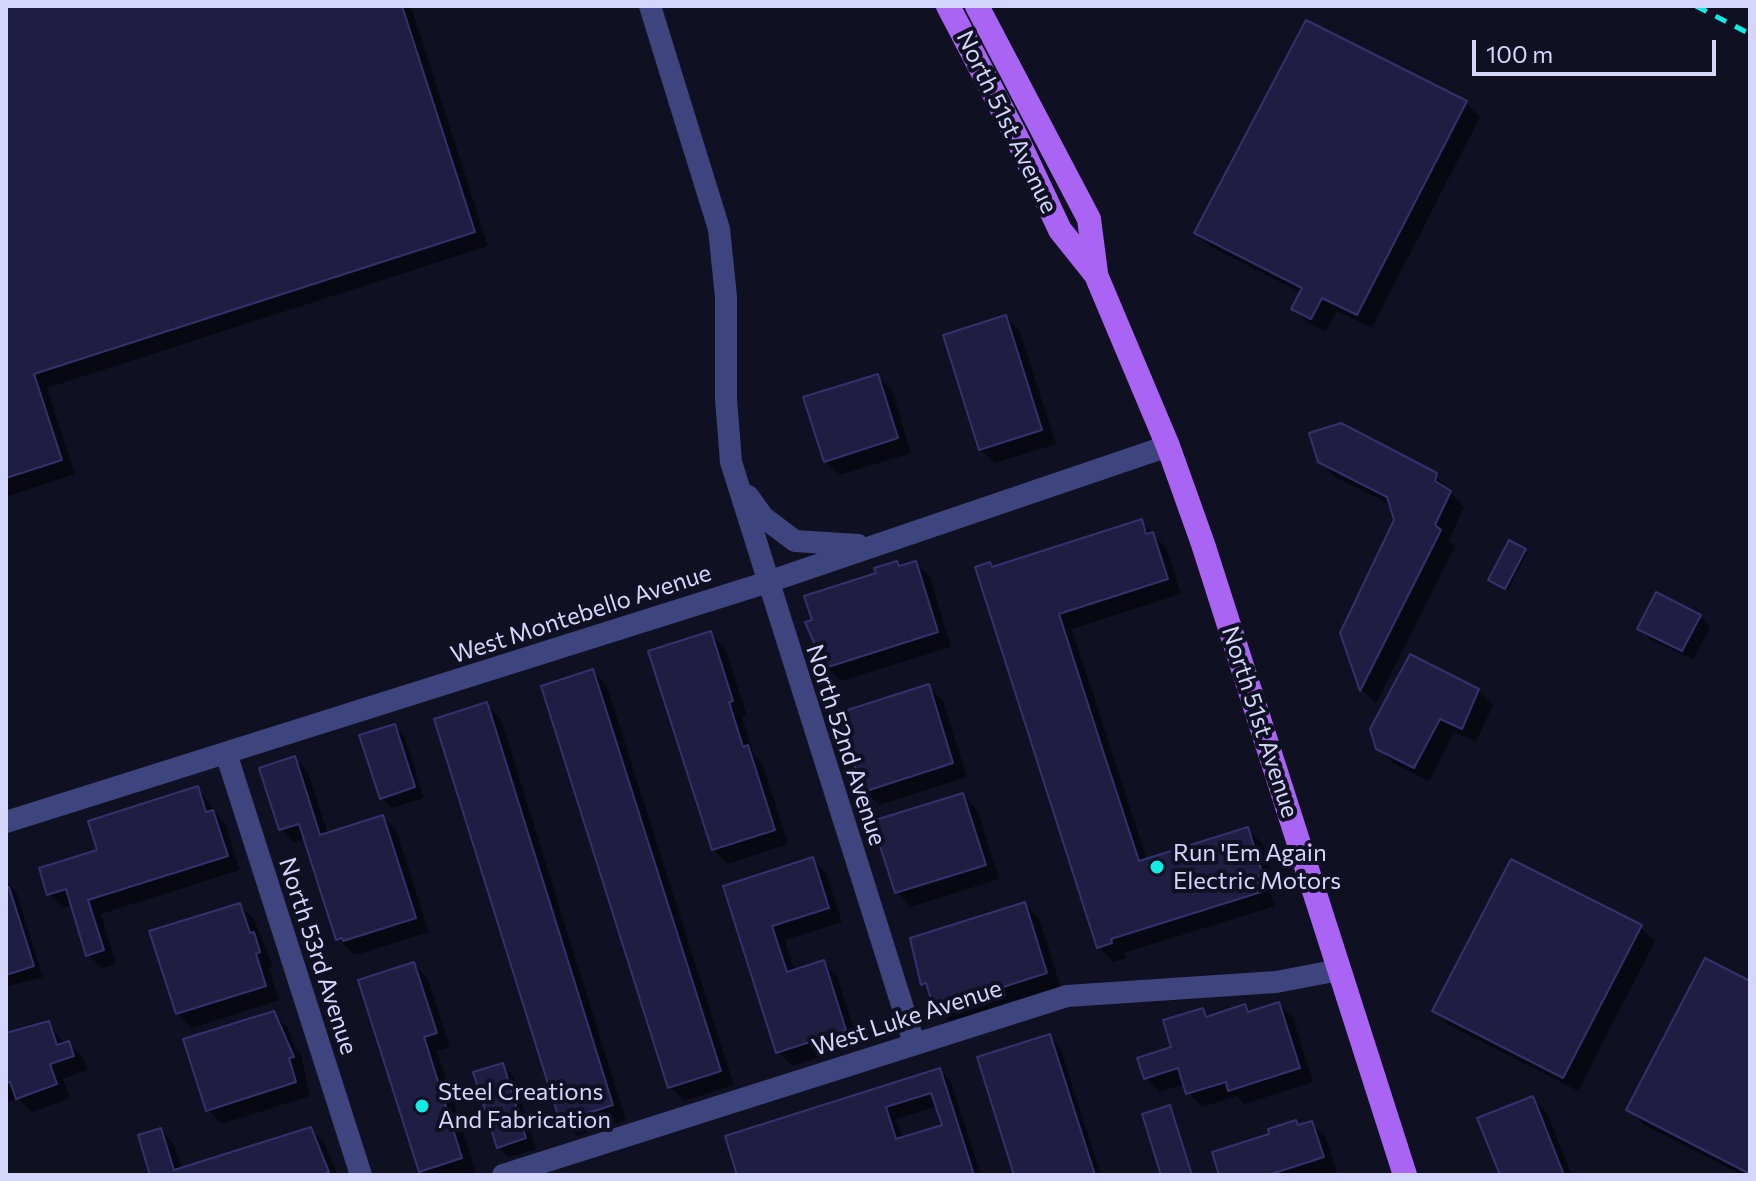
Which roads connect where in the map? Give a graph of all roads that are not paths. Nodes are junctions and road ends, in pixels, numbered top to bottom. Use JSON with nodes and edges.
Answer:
{"nodes":[{"id":1,"x":650,"y":6,"type":"edge"},
{"id":2,"x":948,"y":6,"type":"edge"},
{"id":3,"x":977,"y":6,"type":"edge"},
{"id":4,"x":1096,"y":275,"type":"junction"},
{"id":5,"x":1168,"y":446,"type":"junction"},
{"id":6,"x":731,"y":462,"type":"junction"},
{"id":7,"x":879,"y":544,"type":"junction"},
{"id":8,"x":768,"y":582,"type":"junction"},
{"id":9,"x":226,"y":753,"type":"junction"},
{"id":10,"x":6,"y":822,"type":"edge"},
{"id":11,"x":1339,"y":970,"type":"junction"},
{"id":12,"x":914,"y":1043,"type":"junction"},
{"id":13,"x":361,"y":1175,"type":"edge"},
{"id":14,"x":503,"y":1175,"type":"edge"},
{"id":15,"x":1405,"y":1175,"type":"edge"}],
"edges":[{"from":1,"to":6,"type":"street","name":"North 52nd Avenue"},
{"from":2,"to":4,"type":"main road","name":"North 51st Avenue"},
{"from":3,"to":4,"type":"main road","name":"North 51st Avenue"},
{"from":4,"to":5,"type":"main road","name":"North 51st Avenue"},
{"from":5,"to":7,"type":"street","name":"West Montebello Avenue"},
{"from":5,"to":11,"type":"main road","name":"North 51st Avenue"},
{"from":6,"to":7,"type":"street","name":"North 52nd Avenue"},
{"from":6,"to":8,"type":"street","name":"North 52nd Avenue"},
{"from":7,"to":8,"type":"street","name":"West Montebello Avenue"},
{"from":8,"to":9,"type":"street","name":"West Montebello Avenue"},
{"from":8,"to":12,"type":"street","name":"North 52nd Avenue"},
{"from":9,"to":10,"type":"street","name":"West Montebello Avenue"},
{"from":9,"to":13,"type":"street","name":"North 53rd Avenue"},
{"from":11,"to":12,"type":"street","name":"West Luke Avenue"},
{"from":11,"to":15,"type":"main road","name":"North 51st Avenue"},
{"from":12,"to":14,"type":"street","name":"West Luke Avenue"}]}
